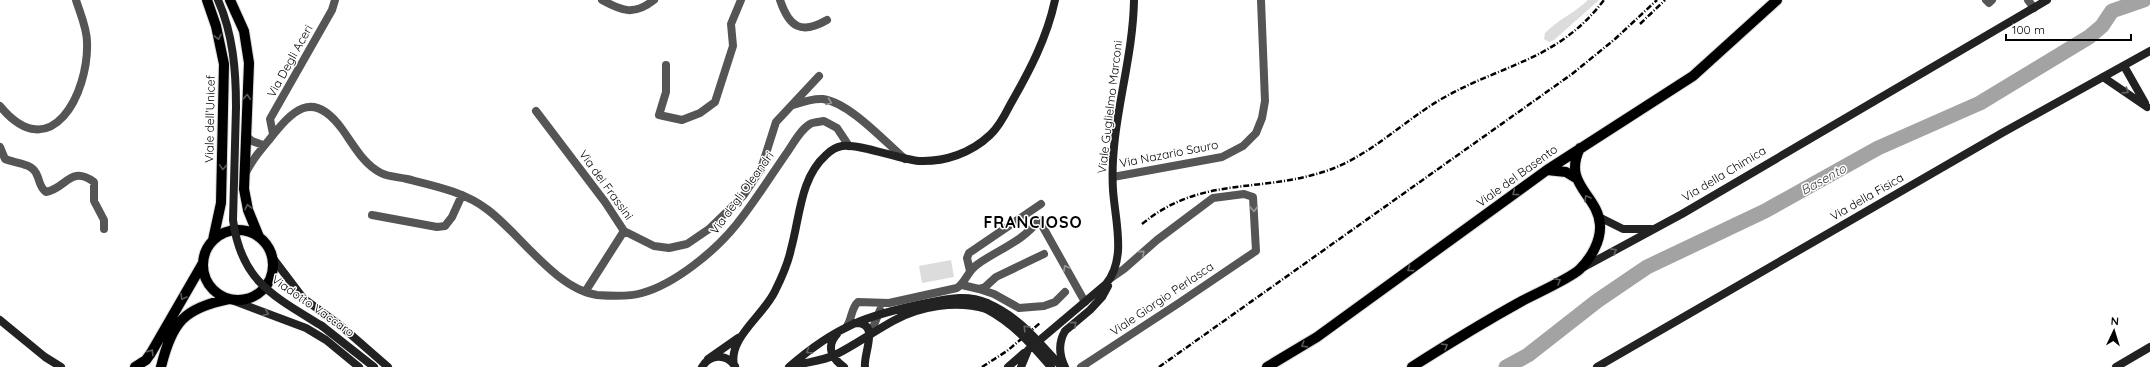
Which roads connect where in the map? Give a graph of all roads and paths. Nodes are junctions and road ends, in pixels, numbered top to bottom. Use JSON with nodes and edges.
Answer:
{"nodes":[{"id":1,"x":76,"y":0,"type":"edge"},
{"id":2,"x":207,"y":0,"type":"edge"},
{"id":3,"x":218,"y":0,"type":"edge"},
{"id":4,"x":230,"y":0,"type":"edge"},
{"id":5,"x":335,"y":0,"type":"edge"},
{"id":6,"x":654,"y":0,"type":"edge"},
{"id":7,"x":741,"y":0,"type":"edge"},
{"id":8,"x":780,"y":0,"type":"edge"},
{"id":9,"x":1055,"y":0,"type":"edge"},
{"id":10,"x":1134,"y":0,"type":"edge"},
{"id":11,"x":1261,"y":0,"type":"edge"},
{"id":12,"x":1777,"y":0,"type":"edge"},
{"id":13,"x":1986,"y":0,"type":"edge"},
{"id":14,"x":1992,"y":0,"type":"edge"},
{"id":15,"x":2028,"y":0,"type":"edge"},
{"id":16,"x":2047,"y":0,"type":"edge"},
{"id":17,"x":605,"y":1,"type":"edge"},
{"id":18,"x":2034,"y":8,"type":"junction"},
{"id":19,"x":827,"y":20,"type":"dead end"},
{"id":20,"x":2150,"y":51,"type":"edge"},
{"id":21,"x":666,"y":65,"type":"dead end"},
{"id":22,"x":2124,"y":66,"type":"junction"},
{"id":23,"x":819,"y":76,"type":"dead end"},
{"id":24,"x":2103,"y":77,"type":"junction"},
{"id":25,"x":792,"y":106,"type":"junction"},
{"id":26,"x":2149,"y":108,"type":"edge"},
{"id":27,"x":1,"y":109,"type":"edge"},
{"id":28,"x":536,"y":111,"type":"dead end"},
{"id":29,"x":273,"y":134,"type":"junction"},
{"id":30,"x":246,"y":136,"type":"junction"},
{"id":31,"x":263,"y":145,"type":"junction"},
{"id":32,"x":849,"y":146,"type":"junction"},
{"id":33,"x":1581,"y":146,"type":"junction"},
{"id":34,"x":0,"y":147,"type":"edge"},
{"id":35,"x":905,"y":159,"type":"junction"},
{"id":36,"x":1547,"y":170,"type":"junction"},
{"id":37,"x":245,"y":174,"type":"junction"},
{"id":38,"x":1113,"y":176,"type":"junction"},
{"id":39,"x":1576,"y":178,"type":"junction"},
{"id":40,"x":462,"y":195,"type":"junction"},
{"id":41,"x":1041,"y":204,"type":"dead end"},
{"id":42,"x":372,"y":216,"type":"dead end"},
{"id":43,"x":1599,"y":217,"type":"junction"},
{"id":44,"x":104,"y":229,"type":"dead end"},
{"id":45,"x":1654,"y":229,"type":"junction"},
{"id":46,"x":624,"y":231,"type":"junction"},
{"id":47,"x":259,"y":237,"type":"junction"},
{"id":48,"x":213,"y":240,"type":"junction"},
{"id":49,"x":1044,"y":254,"type":"dead end"},
{"id":50,"x":272,"y":257,"type":"junction"},
{"id":51,"x":203,"y":263,"type":"junction"},
{"id":52,"x":1580,"y":270,"type":"junction"},
{"id":53,"x":970,"y":271,"type":"junction"},
{"id":54,"x":1112,"y":278,"type":"junction"},
{"id":55,"x":962,"y":285,"type":"junction"},
{"id":56,"x":979,"y":289,"type":"junction"},
{"id":57,"x":585,"y":292,"type":"junction"},
{"id":58,"x":1065,"y":292,"type":"dead end"},
{"id":59,"x":229,"y":299,"type":"junction"},
{"id":60,"x":1085,"y":302,"type":"junction"},
{"id":61,"x":889,"y":303,"type":"junction"},
{"id":62,"x":986,"y":306,"type":"junction"},
{"id":63,"x":879,"y":313,"type":"junction"},
{"id":64,"x":0,"y":320,"type":"edge"},
{"id":65,"x":846,"y":326,"type":"junction"},
{"id":66,"x":743,"y":334,"type":"junction"},
{"id":67,"x":870,"y":335,"type":"junction"},
{"id":68,"x":2150,"y":347,"type":"edge"},
{"id":69,"x":832,"y":356,"type":"junction"},
{"id":70,"x":704,"y":364,"type":"edge"},
{"id":71,"x":1016,"y":365,"type":"edge"},
{"id":72,"x":735,"y":366,"type":"edge"},
{"id":73,"x":60,"y":367,"type":"edge"},
{"id":74,"x":136,"y":367,"type":"edge"},
{"id":75,"x":161,"y":367,"type":"edge"},
{"id":76,"x":359,"y":367,"type":"edge"},
{"id":77,"x":374,"y":367,"type":"edge"},
{"id":78,"x":388,"y":367,"type":"edge"},
{"id":79,"x":790,"y":367,"type":"edge"},
{"id":80,"x":844,"y":367,"type":"edge"},
{"id":81,"x":865,"y":367,"type":"edge"},
{"id":82,"x":1008,"y":367,"type":"edge"},
{"id":83,"x":1051,"y":367,"type":"edge"},
{"id":84,"x":1064,"y":367,"type":"edge"},
{"id":85,"x":1081,"y":367,"type":"edge"},
{"id":86,"x":1267,"y":367,"type":"edge"},
{"id":87,"x":1412,"y":367,"type":"edge"},
{"id":88,"x":1597,"y":367,"type":"edge"},
{"id":89,"x":2116,"y":367,"type":"edge"}],
"edges":[{"from":1,"to":27,"type":"street"},
{"from":2,"to":48,"type":"main road","name":"Viale dell'Unicef","one_way":true},
{"from":3,"to":77,"type":"street","name":"Viadotto Vaccaro","bridge":true},
{"from":30,"to":4,"type":"main road","one_way":true},
{"from":5,"to":29,"type":"street","name":"Via Degli Aceri"},
{"from":6,"to":17,"type":"street"},
{"from":7,"to":21,"type":"street"},
{"from":8,"to":19,"type":"street"},
{"from":9,"to":35,"type":"street"},
{"from":10,"to":38,"type":"street","name":"Viale Guglielmo Marconi"},
{"from":11,"to":38,"type":"street","name":"Via Nazario Sauro"},
{"from":12,"to":33,"type":"main road","name":"Viale del Basento"},
{"from":13,"to":14,"type":"street"},
{"from":15,"to":18,"type":"street"},
{"from":16,"to":18,"type":"street","name":"Via della Chimica"},
{"from":18,"to":45,"type":"street","name":"Via della Chimica"},
{"from":20,"to":22,"type":"street","name":"Via della Fisica"},
{"from":22,"to":24,"type":"street","name":"Via della Fisica"},
{"from":22,"to":26,"type":"street"},
{"from":23,"to":25,"type":"street","name":"Via dei Frassini"},
{"from":24,"to":26,"type":"street","one_way":true},
{"from":24,"to":88,"type":"street","name":"Via della Fisica"},
{"from":25,"to":35,"type":"street","name":"Via dei Frassini","one_way":true},
{"from":25,"to":46,"type":"street","name":"Via dei Frassini"},
{"from":28,"to":46,"type":"street","name":"Via dei Frassini"},
{"from":29,"to":31,"type":"street","name":"Via degli Oleandri"},
{"from":29,"to":40,"type":"street","name":"Via degli Oleandri"},
{"from":30,"to":31,"type":"street"},
{"from":30,"to":37,"type":"main road"},
{"from":31,"to":37,"type":"street","name":"Via degli Oleandri"},
{"from":32,"to":35,"type":"street"},
{"from":32,"to":57,"type":"street","name":"Via degli Oleandri"},
{"from":32,"to":66,"type":"street"},
{"from":33,"to":36,"type":"main road","name":"Viale del Basento"},
{"from":33,"to":39,"type":"main road"},
{"from":34,"to":44,"type":"street"},
{"from":36,"to":39,"type":"main road"},
{"from":36,"to":86,"type":"main road","name":"Viale del Basento","one_way":true},
{"from":47,"to":37,"type":"main road","one_way":true},
{"from":38,"to":54,"type":"street","name":"Viale Guglielmo Marconi"},
{"from":43,"to":39,"type":"main road","one_way":true},
{"from":40,"to":42,"type":"street"},
{"from":40,"to":57,"type":"street","name":"Via degli Oleandri"},
{"from":41,"to":53,"type":"street"},
{"from":43,"to":45,"type":"street"},
{"from":43,"to":52,"type":"main road"},
{"from":52,"to":45,"type":"street","name":"Via della Chimica","one_way":true},
{"from":46,"to":57,"type":"street"},
{"from":47,"to":48,"type":"main road"},
{"from":47,"to":50,"type":"main road"},
{"from":48,"to":51,"type":"main road"},
{"from":49,"to":56,"type":"street"},
{"from":50,"to":59,"type":"main road"},
{"from":50,"to":78,"type":"street"},
{"from":51,"to":59,"type":"main road"},
{"from":51,"to":74,"type":"main road"},
{"from":87,"to":52,"type":"main road","name":"Via della Chimica","one_way":true},
{"from":53,"to":55,"type":"street"},
{"from":60,"to":53,"type":"street","one_way":true},
{"from":54,"to":60,"type":"street"},
{"from":84,"to":54,"type":"street","name":"Viale Guglielmo Marconi","one_way":true},
{"from":54,"to":85,"type":"street","name":"Viale Giorgio Perlasca","one_way":true},
{"from":55,"to":56,"type":"street"},
{"from":55,"to":61,"type":"street"},
{"from":56,"to":58,"type":"street"},
{"from":59,"to":75,"type":"main road"},
{"from":59,"to":76,"type":"street","one_way":true},
{"from":60,"to":71,"type":"street"},
{"from":61,"to":63,"type":"street"},
{"from":61,"to":65,"type":"street"},
{"from":62,"to":63,"type":"street"},
{"from":62,"to":67,"type":"street"},
{"from":62,"to":83,"type":"street","bridge":true},
{"from":84,"to":62,"type":"street","one_way":true,"bridge":true},
{"from":63,"to":65,"type":"street"},
{"from":63,"to":67,"type":"street"},
{"from":64,"to":73,"type":"street"},
{"from":65,"to":67,"type":"street"},
{"from":65,"to":69,"type":"street"},
{"from":65,"to":79,"type":"street","one_way":true},
{"from":66,"to":70,"type":"street"},
{"from":66,"to":72,"type":"street"},
{"from":67,"to":69,"type":"street"},
{"from":67,"to":81,"type":"street"},
{"from":68,"to":89,"type":"street"},
{"from":69,"to":79,"type":"street"},
{"from":69,"to":80,"type":"street"},
{"from":70,"to":72,"type":"street"},
{"from":71,"to":82,"type":"street"}]}
